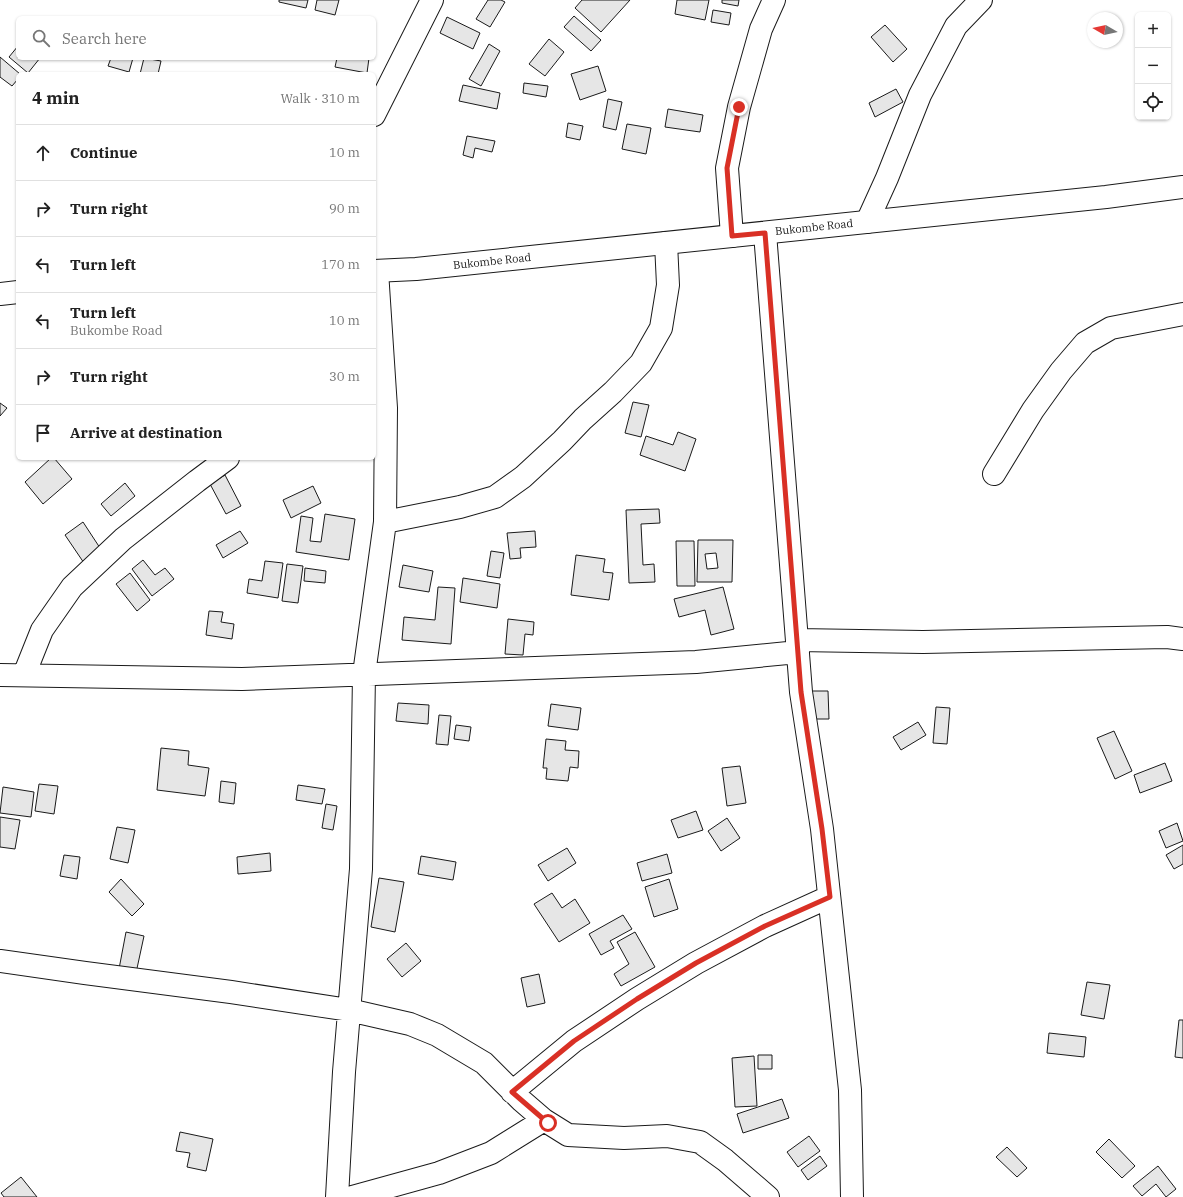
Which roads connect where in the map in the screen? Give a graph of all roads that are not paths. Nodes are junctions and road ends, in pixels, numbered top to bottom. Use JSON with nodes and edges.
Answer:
{"nodes":[{"id":1,"x":432,"y":0,"type":"edge"},
{"id":2,"x":774,"y":0,"type":"edge"},
{"id":3,"x":981,"y":0,"type":"edge"},
{"id":4,"x":376,"y":112,"type":"edge"},
{"id":5,"x":1183,"y":187,"type":"edge"},
{"id":6,"x":867,"y":222,"type":"junction"},
{"id":7,"x":765,"y":233,"type":"junction"},
{"id":8,"x":732,"y":236,"type":"junction"},
{"id":9,"x":666,"y":243,"type":"junction"},
{"id":10,"x":376,"y":271,"type":"edge"},
{"id":11,"x":16,"y":292,"type":"edge"},
{"id":12,"x":0,"y":294,"type":"edge"},
{"id":13,"x":376,"y":297,"type":"edge"},
{"id":14,"x":1183,"y":314,"type":"edge"},
{"id":15,"x":379,"y":376,"type":"edge"},
{"id":16,"x":225,"y":460,"type":"edge"},
{"id":17,"x":994,"y":474,"type":"dead end"},
{"id":18,"x":385,"y":522,"type":"junction"},
{"id":19,"x":1183,"y":639,"type":"edge"},
{"id":20,"x":798,"y":646,"type":"junction"},
{"id":21,"x":364,"y":674,"type":"junction"},
{"id":22,"x":0,"y":675,"type":"edge"},
{"id":23,"x":24,"y":676,"type":"junction"},
{"id":24,"x":830,"y":897,"type":"junction"},
{"id":25,"x":0,"y":961,"type":"edge"},
{"id":26,"x":349,"y":1010,"type":"junction"},
{"id":27,"x":512,"y":1092,"type":"junction"},
{"id":28,"x":544,"y":1120,"type":"junction"},
{"id":29,"x":337,"y":1197,"type":"edge"},
{"id":30,"x":352,"y":1197,"type":"edge"},
{"id":31,"x":768,"y":1197,"type":"edge"},
{"id":32,"x":852,"y":1197,"type":"edge"}],
"edges":[{"from":1,"to":4,"type":"street"},
{"from":2,"to":8,"type":"street"},
{"from":3,"to":6,"type":"street"},
{"from":5,"to":6,"type":"street","name":"Bukombe Road"},
{"from":6,"to":7,"type":"street","name":"Bukombe Road"},
{"from":7,"to":8,"type":"street","name":"Bukombe Road"},
{"from":7,"to":20,"type":"street"},
{"from":8,"to":9,"type":"street","name":"Bukombe Road"},
{"from":9,"to":10,"type":"street","name":"Bukombe Road"},
{"from":9,"to":18,"type":"street"},
{"from":11,"to":12,"type":"street"},
{"from":13,"to":15,"type":"street"},
{"from":14,"to":17,"type":"street"},
{"from":15,"to":18,"type":"street"},
{"from":16,"to":23,"type":"street"},
{"from":18,"to":21,"type":"street"},
{"from":19,"to":20,"type":"street"},
{"from":20,"to":21,"type":"street"},
{"from":20,"to":24,"type":"street"},
{"from":21,"to":23,"type":"street"},
{"from":21,"to":26,"type":"street"},
{"from":22,"to":23,"type":"street"},
{"from":24,"to":27,"type":"street"},
{"from":24,"to":32,"type":"street"},
{"from":25,"to":26,"type":"street"},
{"from":26,"to":27,"type":"street"},
{"from":26,"to":29,"type":"street"},
{"from":27,"to":28,"type":"street"},
{"from":28,"to":30,"type":"street"},
{"from":28,"to":31,"type":"street"}]}
